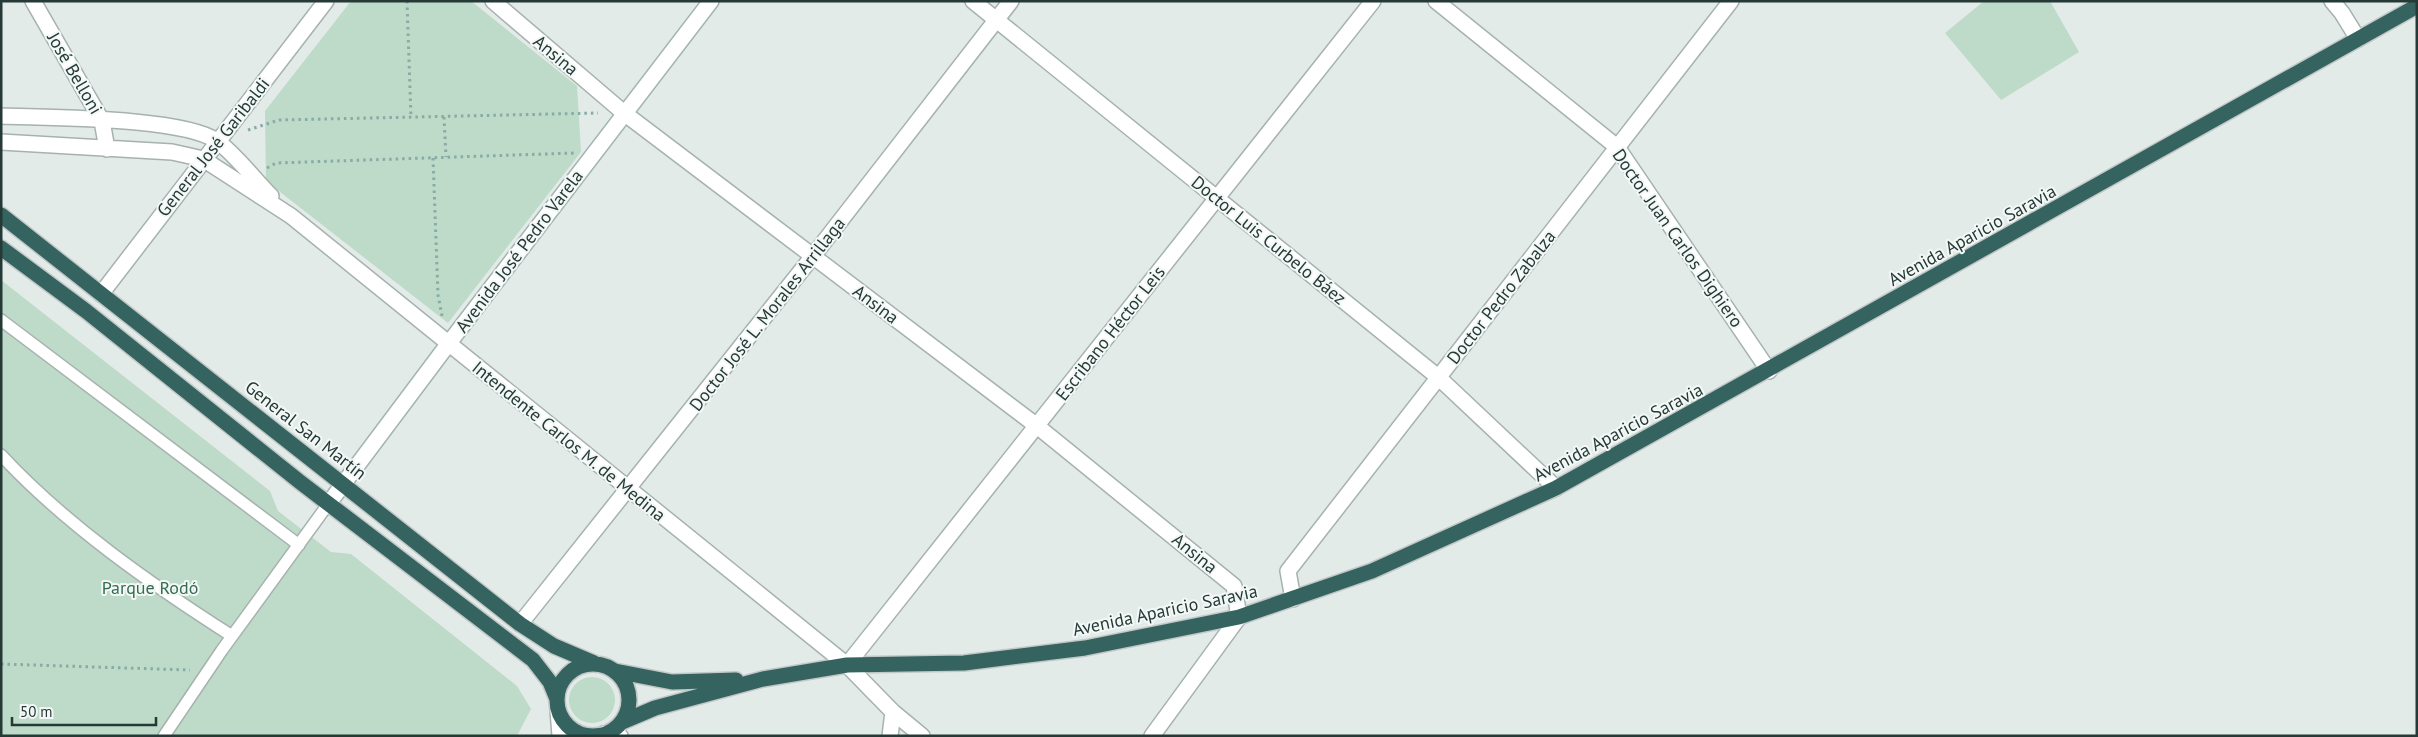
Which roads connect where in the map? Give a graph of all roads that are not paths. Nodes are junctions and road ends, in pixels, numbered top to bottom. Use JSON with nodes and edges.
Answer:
{"nodes":[{"id":1,"x":32,"y":1,"type":"edge"},
{"id":2,"x":326,"y":1,"type":"edge"},
{"id":3,"x":493,"y":1,"type":"edge"},
{"id":4,"x":711,"y":1,"type":"edge"},
{"id":5,"x":973,"y":1,"type":"edge"},
{"id":6,"x":1011,"y":1,"type":"edge"},
{"id":7,"x":1373,"y":1,"type":"edge"},
{"id":8,"x":1436,"y":1,"type":"edge"},
{"id":9,"x":1731,"y":1,"type":"edge"},
{"id":10,"x":2332,"y":1,"type":"edge"},
{"id":11,"x":2417,"y":6,"type":"edge"},
{"id":12,"x":996,"y":19,"type":"junction"},
{"id":13,"x":2358,"y":39,"type":"junction"},
{"id":14,"x":624,"y":113,"type":"junction"},
{"id":15,"x":1,"y":116,"type":"edge"},
{"id":16,"x":102,"y":121,"type":"junction"},
{"id":17,"x":217,"y":141,"type":"junction"},
{"id":18,"x":1,"y":142,"type":"edge"},
{"id":19,"x":1617,"y":147,"type":"junction"},
{"id":20,"x":107,"y":149,"type":"junction"},
{"id":21,"x":203,"y":159,"type":"junction"},
{"id":22,"x":1217,"y":198,"type":"junction"},
{"id":23,"x":1,"y":215,"type":"edge"},
{"id":24,"x":291,"y":216,"type":"junction"},
{"id":25,"x":1,"y":248,"type":"edge"},
{"id":26,"x":813,"y":256,"type":"junction"},
{"id":27,"x":101,"y":294,"type":"junction"},
{"id":28,"x":1,"y":320,"type":"edge"},
{"id":29,"x":449,"y":343,"type":"junction"},
{"id":30,"x":1769,"y":371,"type":"junction"},
{"id":31,"x":1438,"y":378,"type":"junction"},
{"id":32,"x":1037,"y":426,"type":"junction"},
{"id":33,"x":1,"y":455,"type":"edge"},
{"id":34,"x":344,"y":484,"type":"junction"},
{"id":35,"x":628,"y":488,"type":"junction"},
{"id":36,"x":1556,"y":488,"type":"junction"},
{"id":37,"x":329,"y":503,"type":"junction"},
{"id":38,"x":299,"y":545,"type":"junction"},
{"id":39,"x":1293,"y":598,"type":"junction"},
{"id":40,"x":1239,"y":617,"type":"junction"},
{"id":41,"x":520,"y":624,"type":"junction"},
{"id":42,"x":232,"y":636,"type":"junction"},
{"id":43,"x":594,"y":664,"type":"junction"},
{"id":44,"x":847,"y":665,"type":"junction"},
{"id":45,"x":615,"y":671,"type":"junction"},
{"id":46,"x":763,"y":679,"type":"junction"},
{"id":47,"x":558,"y":704,"type":"junction"},
{"id":48,"x":892,"y":712,"type":"junction"},
{"id":49,"x":612,"y":731,"type":"edge"},
{"id":50,"x":164,"y":736,"type":"edge"},
{"id":51,"x":560,"y":736,"type":"edge"},
{"id":52,"x":890,"y":736,"type":"edge"},
{"id":53,"x":922,"y":736,"type":"edge"},
{"id":54,"x":1152,"y":736,"type":"edge"}],
"edges":[{"from":1,"to":16,"type":"street","name":"José Belloni"},
{"from":2,"to":17,"type":"street","name":"General José Garibaldi"},
{"from":3,"to":14,"type":"street","name":"Ansina"},
{"from":4,"to":14,"type":"street","name":"Avenida José Pedro Varela"},
{"from":5,"to":12,"type":"street","name":"Doctor Luis Curbelo Báez"},
{"from":6,"to":12,"type":"street","name":"Doctor José L. Morales Arrillaga"},
{"from":7,"to":22,"type":"street","name":"Escribano Héctor Leis"},
{"from":8,"to":19,"type":"street","name":"Doctor Juan Carlos Dighiero"},
{"from":9,"to":19,"type":"street","name":"Doctor Pedro Zabalza"},
{"from":10,"to":13,"type":"street"},
{"from":11,"to":13,"type":"highway","name":"Avenida Aparicio Saravia"},
{"from":12,"to":22,"type":"street","name":"Doctor Luis Curbelo Báez"},
{"from":12,"to":26,"type":"street","name":"Doctor José L. Morales Arrillaga"},
{"from":13,"to":30,"type":"highway","name":"Avenida Aparicio Saravia"},
{"from":14,"to":26,"type":"street","name":"Ansina"},
{"from":14,"to":29,"type":"street","name":"Avenida José Pedro Varela"},
{"from":15,"to":16,"type":"street"},
{"from":16,"to":17,"type":"street"},
{"from":16,"to":20,"type":"street","name":"José Belloni"},
{"from":17,"to":21,"type":"street","name":"General José Garibaldi"},
{"from":17,"to":24,"type":"street","name":"Intendente Carlos M. de Medina"},
{"from":18,"to":20,"type":"street"},
{"from":19,"to":30,"type":"street","name":"Doctor Juan Carlos Dighiero"},
{"from":19,"to":31,"type":"street","name":"Doctor Pedro Zabalza"},
{"from":20,"to":21,"type":"street"},
{"from":21,"to":24,"type":"street","name":"Intendente Carlos M. de Medina"},
{"from":21,"to":27,"type":"street","name":"General José Garibaldi"},
{"from":22,"to":31,"type":"street","name":"Doctor Luis Curbelo Báez"},
{"from":22,"to":32,"type":"street","name":"Escribano Héctor Leis"},
{"from":23,"to":27,"type":"highway","name":"General San Martín"},
{"from":24,"to":29,"type":"street","name":"Intendente Carlos M. de Medina"},
{"from":25,"to":37,"type":"highway"},
{"from":26,"to":32,"type":"street","name":"Ansina"},
{"from":26,"to":35,"type":"street","name":"Doctor José L. Morales Arrillaga"},
{"from":27,"to":34,"type":"highway","name":"General San Martín"},
{"from":28,"to":38,"type":"lane"},
{"from":29,"to":34,"type":"street","name":"Avenida José Pedro Varela"},
{"from":29,"to":35,"type":"street","name":"Intendente Carlos M. de Medina"},
{"from":30,"to":36,"type":"highway","name":"Avenida Aparicio Saravia"},
{"from":31,"to":36,"type":"street","name":"Doctor Luis Curbelo Báez"},
{"from":31,"to":39,"type":"street","name":"Doctor Pedro Zabalza"},
{"from":32,"to":40,"type":"street","name":"Ansina"},
{"from":32,"to":44,"type":"street","name":"Escribano Héctor Leis"},
{"from":33,"to":42,"type":"lane"},
{"from":34,"to":37,"type":"street","name":"Avenida José Pedro Varela"},
{"from":34,"to":41,"type":"highway","name":"General San Martín"},
{"from":35,"to":41,"type":"street","name":"Doctor José L. Morales Arrillaga"},
{"from":35,"to":44,"type":"street","name":"Intendente Carlos M. de Medina"},
{"from":36,"to":39,"type":"highway","name":"Avenida Aparicio Saravia"},
{"from":37,"to":38,"type":"lane"},
{"from":37,"to":47,"type":"highway"},
{"from":38,"to":42,"type":"lane"},
{"from":39,"to":40,"type":"highway","name":"Avenida Aparicio Saravia"},
{"from":40,"to":44,"type":"highway","name":"Avenida Aparicio Saravia"},
{"from":40,"to":54,"type":"street"},
{"from":41,"to":43,"type":"highway","name":"General San Martín"},
{"from":42,"to":50,"type":"lane"},
{"from":43,"to":45,"type":"highway"},
{"from":43,"to":47,"type":"highway"},
{"from":44,"to":46,"type":"highway","name":"Avenida Aparicio Saravia"},
{"from":44,"to":48,"type":"street","name":"Intendente Carlos M. de Medina"},
{"from":45,"to":46,"type":"highway","name":"Avenida Aparicio Saravia"},
{"from":45,"to":49,"type":"highway"},
{"from":46,"to":49,"type":"highway","name":"Avenida Aparicio Saravia"},
{"from":47,"to":49,"type":"highway"},
{"from":47,"to":51,"type":"street"},
{"from":48,"to":52,"type":"street"},
{"from":48,"to":53,"type":"street","name":"Intendente Carlos M. de Medina"}]}
